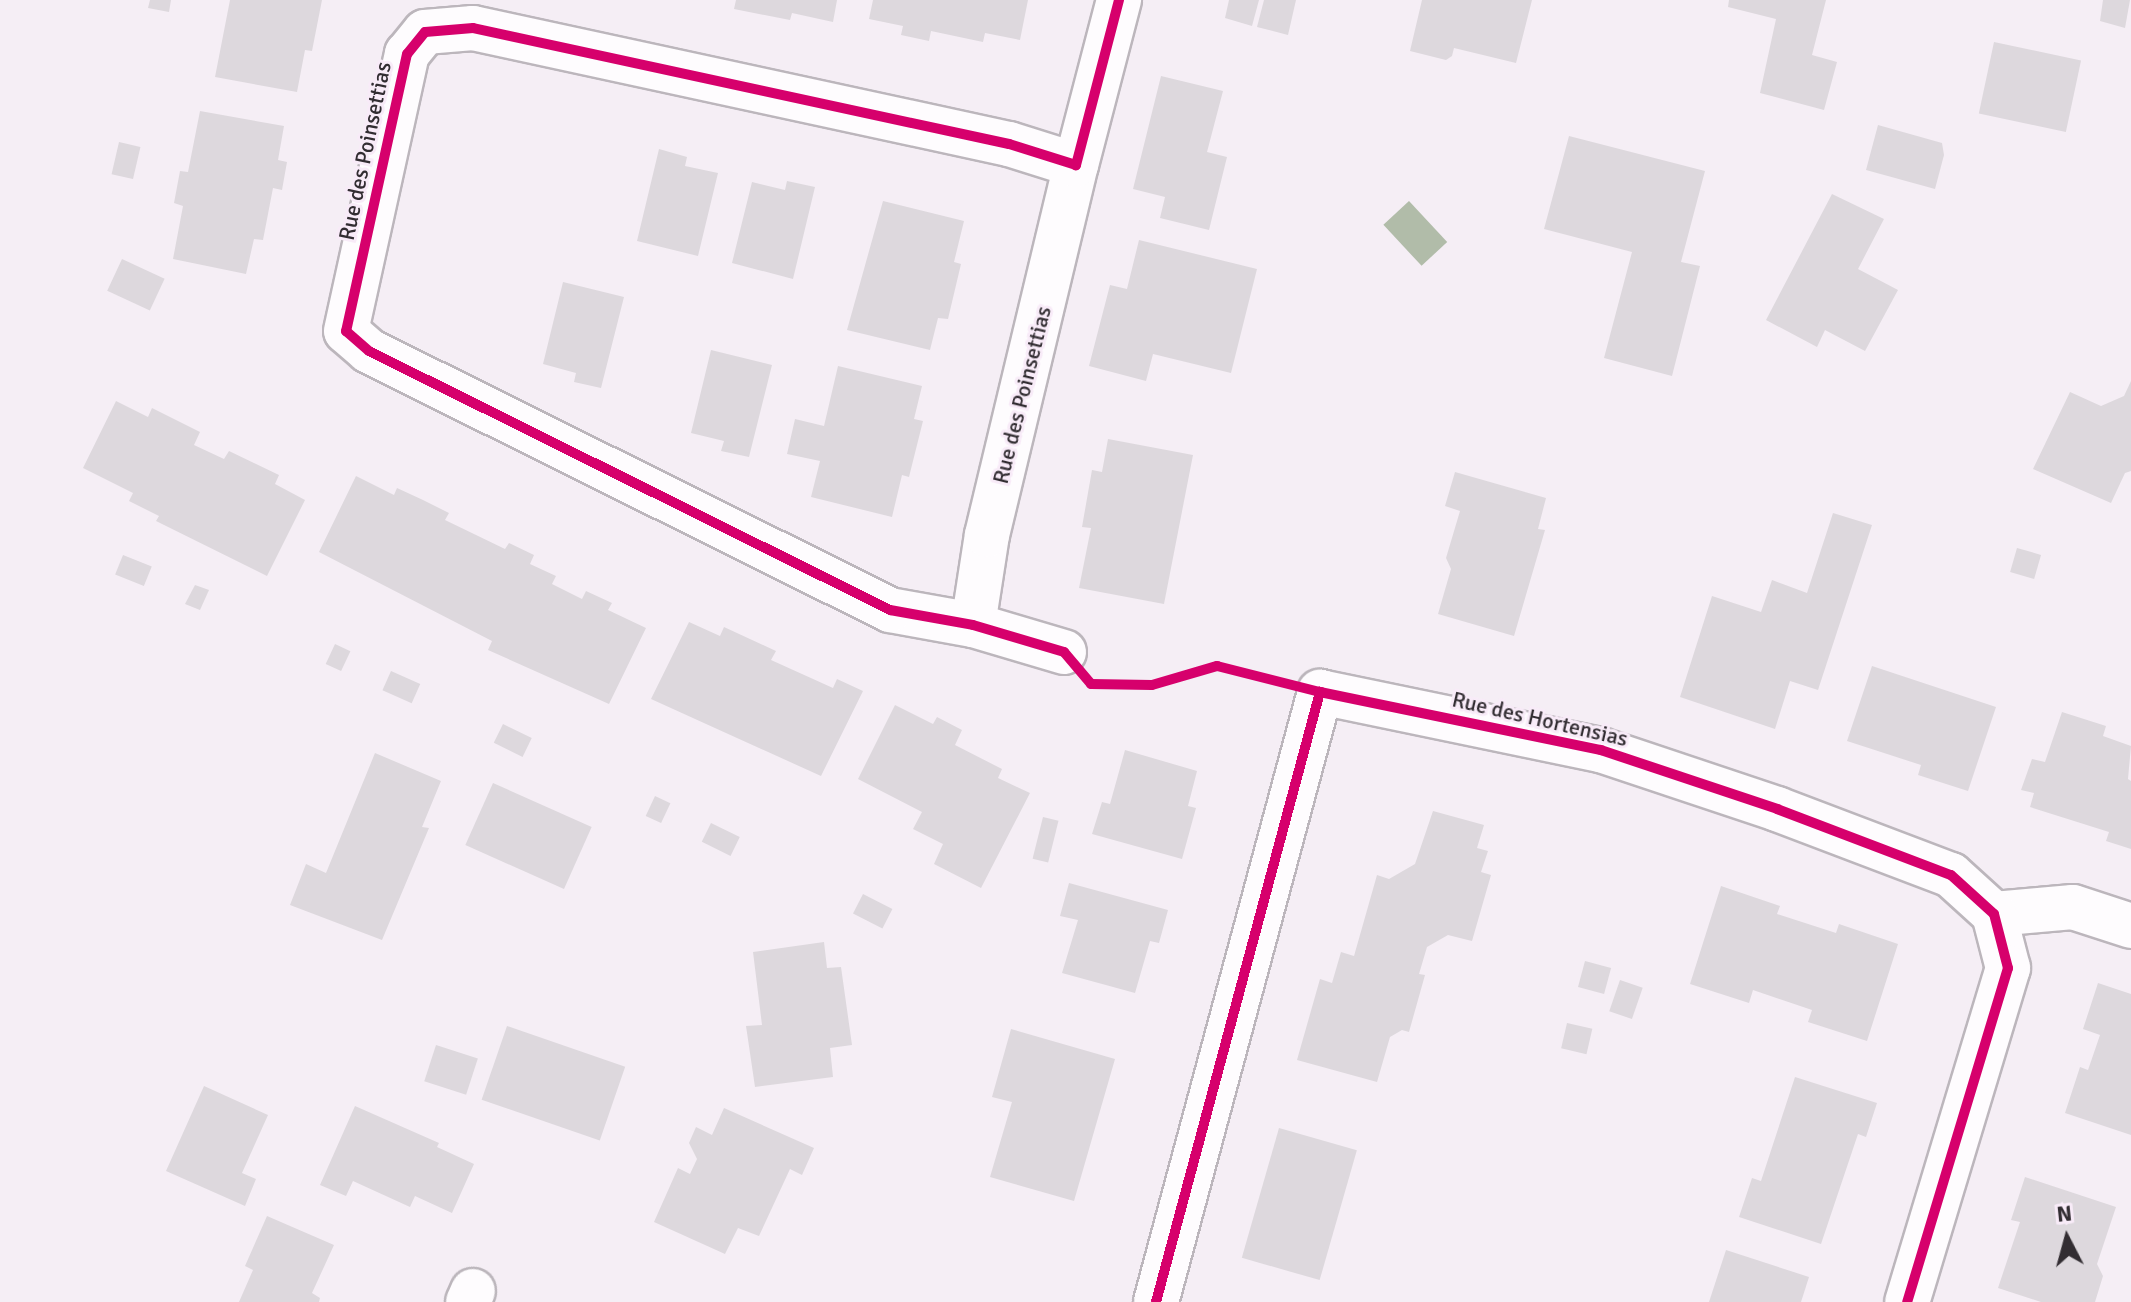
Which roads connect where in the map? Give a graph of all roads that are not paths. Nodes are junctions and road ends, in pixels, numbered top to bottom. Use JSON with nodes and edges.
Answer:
{"nodes":[{"id":1,"x":1119,"y":0,"type":"edge"},
{"id":2,"x":1076,"y":165,"type":"junction"},
{"id":3,"x":973,"y":625,"type":"junction"},
{"id":4,"x":1064,"y":652,"type":"dead end"},
{"id":5,"x":1994,"y":914,"type":"junction"},
{"id":6,"x":2131,"y":926,"type":"edge"},
{"id":7,"x":1156,"y":1302,"type":"edge"},
{"id":8,"x":1907,"y":1302,"type":"edge"}],
"edges":[{"from":1,"to":2,"type":"street","name":"Rue des Poinsettias"},
{"from":2,"to":3,"type":"street","name":"Rue des Poinsettias"},
{"from":2,"to":3,"type":"street","name":"Rue des Poinsettias"},
{"from":3,"to":4,"type":"street","name":"Rue des Poinsettias"},
{"from":5,"to":6,"type":"street"},
{"from":5,"to":7,"type":"street","name":"Rue des Hortensias"},
{"from":5,"to":8,"type":"street"}]}
